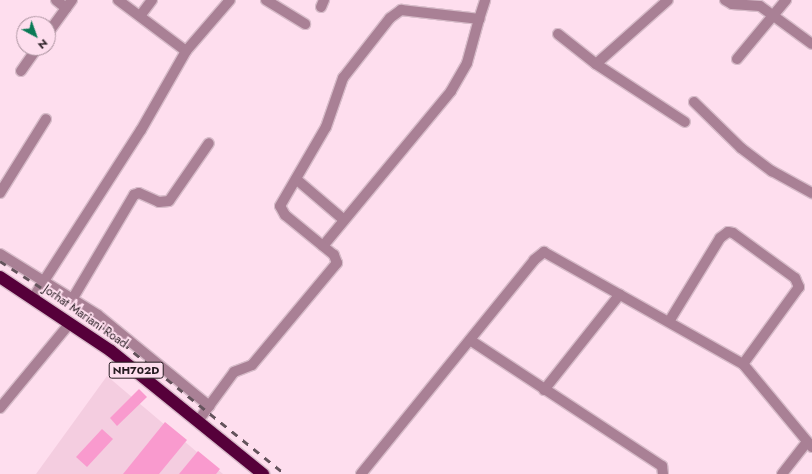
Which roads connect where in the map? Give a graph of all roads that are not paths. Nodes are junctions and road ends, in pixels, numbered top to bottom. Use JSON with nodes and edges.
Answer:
{"nodes":[{"id":1,"x":56,"y":0,"type":"edge"},
{"id":2,"x":118,"y":0,"type":"edge"},
{"id":3,"x":152,"y":0,"type":"edge"},
{"id":4,"x":230,"y":0,"type":"edge"},
{"id":5,"x":266,"y":0,"type":"edge"},
{"id":6,"x":485,"y":0,"type":"edge"},
{"id":7,"x":668,"y":0,"type":"edge"},
{"id":8,"x":725,"y":0,"type":"edge"},
{"id":9,"x":786,"y":0,"type":"edge"},
{"id":10,"x":69,"y":4,"type":"edge"},
{"id":11,"x":774,"y":15,"type":"junction"},
{"id":12,"x":140,"y":16,"type":"junction"},
{"id":13,"x":480,"y":19,"type":"junction"},
{"id":14,"x":56,"y":22,"type":"edge"},
{"id":15,"x":305,"y":24,"type":"dead end"},
{"id":16,"x":558,"y":34,"type":"dead end"},
{"id":17,"x":812,"y":44,"type":"edge"},
{"id":18,"x":186,"y":51,"type":"junction"},
{"id":19,"x":31,"y":56,"type":"edge"},
{"id":20,"x":736,"y":59,"type":"dead end"},
{"id":21,"x":596,"y":64,"type":"junction"},
{"id":22,"x":21,"y":71,"type":"dead end"},
{"id":23,"x":694,"y":102,"type":"dead end"},
{"id":24,"x":46,"y":119,"type":"dead end"},
{"id":25,"x":685,"y":122,"type":"dead end"},
{"id":26,"x":209,"y":143,"type":"dead end"},
{"id":27,"x":296,"y":179,"type":"junction"},
{"id":28,"x":0,"y":193,"type":"edge"},
{"id":29,"x":812,"y":193,"type":"edge"},
{"id":30,"x":344,"y":220,"type":"junction"},
{"id":31,"x":323,"y":246,"type":"junction"},
{"id":32,"x":0,"y":254,"type":"edge"},
{"id":33,"x":0,"y":278,"type":"edge"},
{"id":34,"x":43,"y":280,"type":"junction"},
{"id":35,"x":620,"y":294,"type":"junction"},
{"id":36,"x":33,"y":298,"type":"junction"},
{"id":37,"x":73,"y":298,"type":"junction"},
{"id":38,"x":670,"y":320,"type":"junction"},
{"id":39,"x":70,"y":322,"type":"junction"},
{"id":40,"x":470,"y":340,"type":"junction"},
{"id":41,"x":743,"y":364,"type":"junction"},
{"id":42,"x":544,"y":390,"type":"junction"},
{"id":43,"x":209,"y":406,"type":"junction"},
{"id":44,"x":0,"y":408,"type":"edge"},
{"id":45,"x":198,"y":421,"type":"junction"},
{"id":46,"x":810,"y":445,"type":"edge"},
{"id":47,"x":263,"y":474,"type":"edge"},
{"id":48,"x":361,"y":474,"type":"edge"},
{"id":49,"x":663,"y":474,"type":"edge"},
{"id":50,"x":782,"y":474,"type":"edge"}],
"edges":[{"from":1,"to":10,"type":"street"},
{"from":2,"to":12,"type":"street"},
{"from":3,"to":12,"type":"street"},
{"from":4,"to":18,"type":"street"},
{"from":5,"to":15,"type":"street"},
{"from":6,"to":13,"type":"street"},
{"from":7,"to":21,"type":"street"},
{"from":8,"to":11,"type":"street"},
{"from":9,"to":11,"type":"street"},
{"from":10,"to":14,"type":"street"},
{"from":11,"to":17,"type":"street"},
{"from":11,"to":20,"type":"street"},
{"from":12,"to":18,"type":"street"},
{"from":13,"to":27,"type":"street"},
{"from":13,"to":30,"type":"street"},
{"from":16,"to":21,"type":"street"},
{"from":18,"to":34,"type":"street"},
{"from":19,"to":22,"type":"street"},
{"from":21,"to":25,"type":"street"},
{"from":23,"to":29,"type":"street"},
{"from":24,"to":28,"type":"street"},
{"from":26,"to":37,"type":"street"},
{"from":27,"to":30,"type":"street"},
{"from":27,"to":31,"type":"street"},
{"from":30,"to":31,"type":"street"},
{"from":31,"to":43,"type":"street"},
{"from":32,"to":34,"type":"street"},
{"from":33,"to":36,"type":"highway","name":"Jorhat Mariani Road","number":"NH702D"},
{"from":34,"to":36,"type":"street"},
{"from":34,"to":37,"type":"street"},
{"from":35,"to":38,"type":"street"},
{"from":35,"to":40,"type":"street"},
{"from":35,"to":42,"type":"street"},
{"from":36,"to":39,"type":"highway","name":"Jorhat Mariani Road","number":"NH702D"},
{"from":37,"to":43,"type":"street"},
{"from":38,"to":41,"type":"street"},
{"from":38,"to":41,"type":"street"},
{"from":39,"to":44,"type":"street"},
{"from":39,"to":45,"type":"highway","name":"Jorhat Mariani Road","number":"NH702D"},
{"from":40,"to":42,"type":"street"},
{"from":40,"to":48,"type":"street"},
{"from":41,"to":46,"type":"street"},
{"from":42,"to":49,"type":"street"},
{"from":43,"to":45,"type":"street"},
{"from":45,"to":47,"type":"highway","name":"Jorhat Mariani Road","number":"NH702D"},
{"from":46,"to":50,"type":"street"}]}
